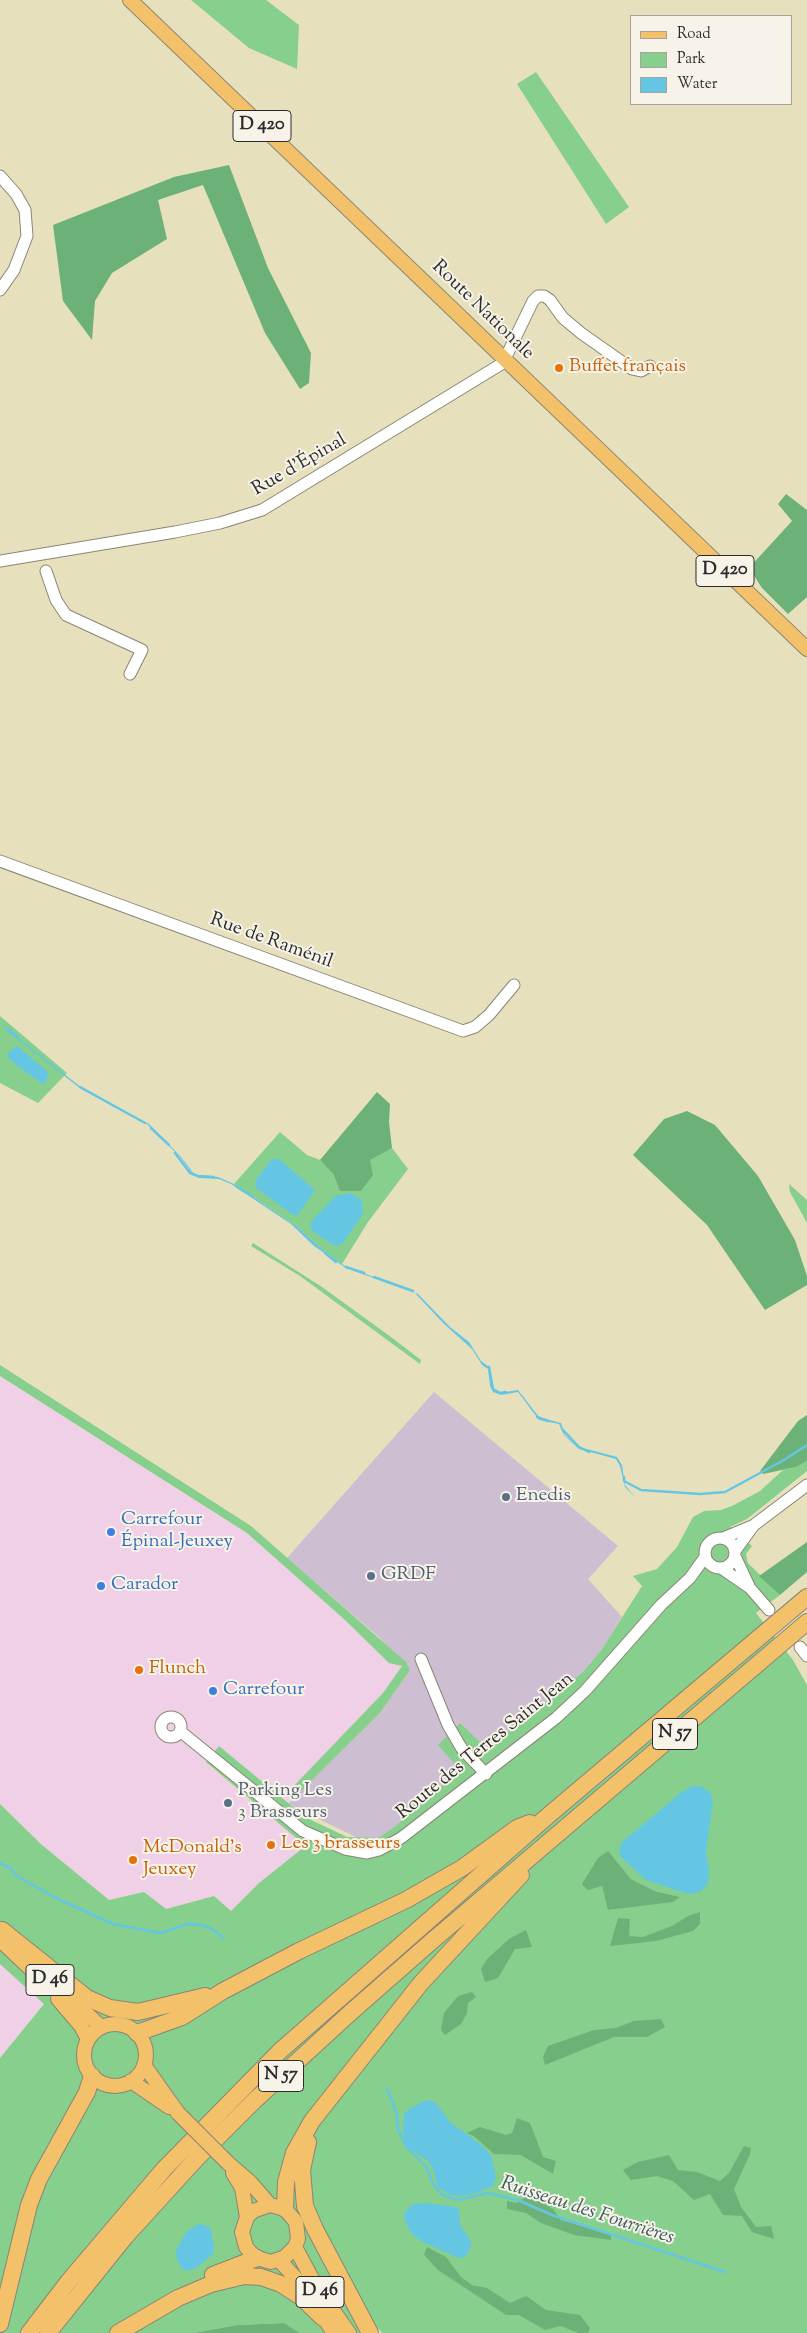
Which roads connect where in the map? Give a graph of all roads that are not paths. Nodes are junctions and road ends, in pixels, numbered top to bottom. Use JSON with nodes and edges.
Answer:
{"nodes":[{"id":1,"x":130,"y":0,"type":"edge"},
{"id":2,"x":0,"y":176,"type":"edge"},
{"id":3,"x":0,"y":290,"type":"edge"},
{"id":4,"x":505,"y":359,"type":"junction"},
{"id":5,"x":650,"y":366,"type":"dead end"},
{"id":6,"x":47,"y":555,"type":"junction"},
{"id":7,"x":31,"y":557,"type":"junction"},
{"id":8,"x":0,"y":561,"type":"edge"},
{"id":9,"x":46,"y":571,"type":"junction"},
{"id":10,"x":807,"y":649,"type":"edge"},
{"id":11,"x":130,"y":674,"type":"dead end"},
{"id":12,"x":0,"y":861,"type":"edge"},
{"id":13,"x":514,"y":985,"type":"dead end"},
{"id":14,"x":807,"y":1485,"type":"edge"},
{"id":15,"x":754,"y":1526,"type":"junction"},
{"id":16,"x":723,"y":1538,"type":"junction"},
{"id":17,"x":735,"y":1553,"type":"junction"},
{"id":18,"x":705,"y":1557,"type":"junction"},
{"id":19,"x":715,"y":1569,"type":"junction"},
{"id":20,"x":690,"y":1578,"type":"junction"},
{"id":21,"x":750,"y":1588,"type":"junction"},
{"id":22,"x":807,"y":1597,"type":"edge"},
{"id":23,"x":769,"y":1610,"type":"dead end"},
{"id":24,"x":807,"y":1622,"type":"edge"},
{"id":25,"x":421,"y":1659,"type":"dead end"},
{"id":26,"x":180,"y":1731,"type":"dead end"},
{"id":27,"x":486,"y":1774,"type":"junction"},
{"id":28,"x":550,"y":1814,"type":"junction"},
{"id":29,"x":543,"y":1847,"type":"junction"},
{"id":30,"x":1,"y":1933,"type":"edge"},
{"id":31,"x":224,"y":1991,"type":"junction"},
{"id":32,"x":101,"y":2026,"type":"junction"},
{"id":33,"x":137,"y":2033,"type":"junction"},
{"id":34,"x":88,"y":2039,"type":"junction"},
{"id":35,"x":144,"y":2065,"type":"junction"},
{"id":36,"x":92,"y":2076,"type":"junction"},
{"id":37,"x":131,"y":2081,"type":"junction"},
{"id":38,"x":328,"y":2102,"type":"junction"},
{"id":39,"x":178,"y":2113,"type":"junction"},
{"id":40,"x":228,"y":2163,"type":"junction"},
{"id":41,"x":278,"y":2207,"type":"junction"},
{"id":42,"x":247,"y":2217,"type":"junction"},
{"id":43,"x":295,"y":2247,"type":"junction"},
{"id":44,"x":257,"y":2258,"type":"junction"},
{"id":45,"x":279,"y":2260,"type":"junction"},
{"id":46,"x":178,"y":2298,"type":"junction"},
{"id":47,"x":323,"y":2318,"type":"junction"},
{"id":48,"x":0,"y":2324,"type":"edge"},
{"id":49,"x":29,"y":2333,"type":"edge"},
{"id":50,"x":48,"y":2333,"type":"edge"},
{"id":51,"x":118,"y":2333,"type":"edge"},
{"id":52,"x":334,"y":2333,"type":"edge"},
{"id":53,"x":349,"y":2333,"type":"edge"},
{"id":54,"x":370,"y":2333,"type":"edge"}],
"edges":[{"from":1,"to":4,"type":"main road","name":"Route Nationale","number":"D 420"},
{"from":2,"to":3,"type":"street"},
{"from":4,"to":5,"type":"street"},
{"from":4,"to":6,"type":"street","name":"Rue d’Épinal"},
{"from":4,"to":10,"type":"main road","name":"Route Nationale","number":"D 420"},
{"from":6,"to":7,"type":"street","name":"Rue d’Épinal"},
{"from":6,"to":9,"type":"street"},
{"from":7,"to":8,"type":"street","name":"Rue d’Épinal"},
{"from":7,"to":9,"type":"street"},
{"from":9,"to":11,"type":"street"},
{"from":12,"to":13,"type":"street","name":"Rue de Raménil"},
{"from":14,"to":15,"type":"street"},
{"from":15,"to":16,"type":"street"},
{"from":15,"to":17,"type":"street"},
{"from":16,"to":17,"type":"street"},
{"from":16,"to":18,"type":"street"},
{"from":17,"to":19,"type":"street"},
{"from":17,"to":21,"type":"street"},
{"from":18,"to":19,"type":"street"},
{"from":18,"to":20,"type":"street","name":"Route des Terres Saint Jean"},
{"from":19,"to":20,"type":"street","name":"Route des Terres Saint Jean"},
{"from":19,"to":21,"type":"street"},
{"from":20,"to":27,"type":"street","name":"Route des Terres Saint Jean"},
{"from":21,"to":23,"type":"street"},
{"from":22,"to":28,"type":"highway","number":"N 57"},
{"from":24,"to":29,"type":"highway","number":"N 57"},
{"from":25,"to":27,"type":"street"},
{"from":26,"to":27,"type":"street","name":"Route des Terres Saint Jean"},
{"from":28,"to":31,"type":"highway"},
{"from":28,"to":49,"type":"highway","number":"N 57"},
{"from":29,"to":38,"type":"highway"},
{"from":29,"to":50,"type":"highway","number":"N 57"},
{"from":30,"to":31,"type":"highway"},
{"from":30,"to":32,"type":"main road","number":"D 46"},
{"from":30,"to":34,"type":"main road","number":"D 46"},
{"from":31,"to":33,"type":"highway"},
{"from":32,"to":33,"type":"main road"},
{"from":32,"to":34,"type":"main road"},
{"from":33,"to":35,"type":"main road"},
{"from":34,"to":36,"type":"main road"},
{"from":35,"to":37,"type":"main road"},
{"from":35,"to":39,"type":"main road"},
{"from":36,"to":37,"type":"main road"},
{"from":36,"to":48,"type":"highway"},
{"from":37,"to":39,"type":"main road"},
{"from":38,"to":41,"type":"highway"},
{"from":38,"to":54,"type":"highway"},
{"from":39,"to":40,"type":"main road","bridge":true},
{"from":40,"to":41,"type":"main road"},
{"from":40,"to":42,"type":"main road"},
{"from":41,"to":42,"type":"main road"},
{"from":41,"to":43,"type":"main road"},
{"from":42,"to":44,"type":"main road"},
{"from":43,"to":45,"type":"main road"},
{"from":43,"to":53,"type":"main road","number":"D 46"},
{"from":44,"to":45,"type":"main road"},
{"from":44,"to":46,"type":"highway"},
{"from":45,"to":47,"type":"main road","number":"D 46"},
{"from":46,"to":47,"type":"highway"},
{"from":46,"to":51,"type":"highway"},
{"from":47,"to":52,"type":"main road","number":"D 46"}]}
